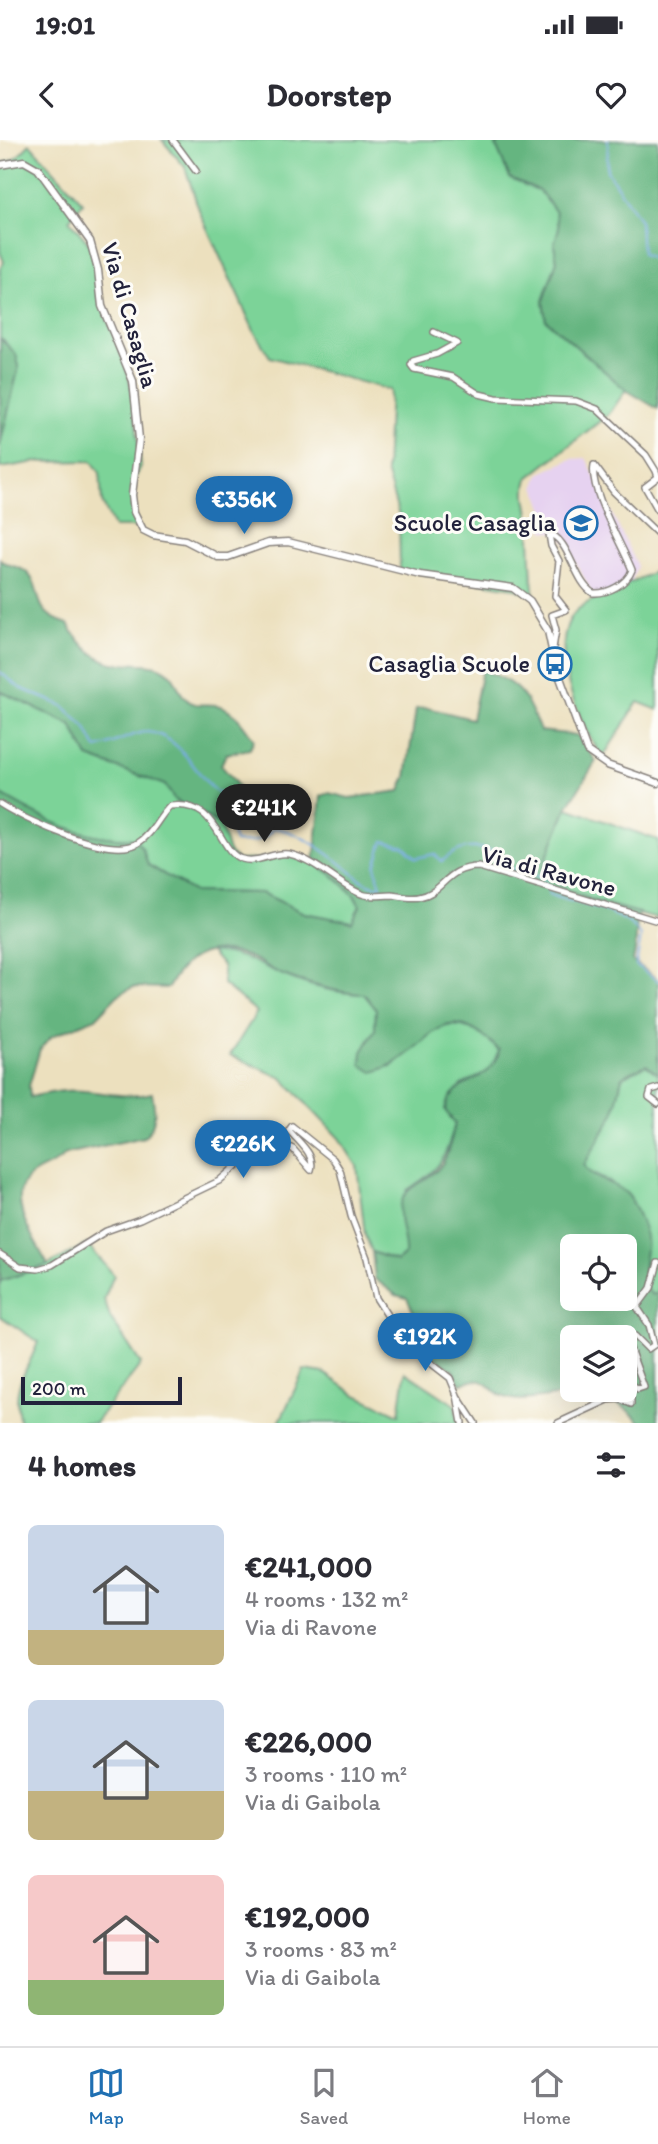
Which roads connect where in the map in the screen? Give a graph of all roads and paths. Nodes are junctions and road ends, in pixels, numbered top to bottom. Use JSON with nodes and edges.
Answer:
{"nodes":[{"id":1,"x":173,"y":140,"type":"edge"},
{"id":2,"x":0,"y":165,"type":"edge"},
{"id":3,"x":196,"y":171,"type":"dead end"},
{"id":4,"x":434,"y":332,"type":"dead end"},
{"id":5,"x":658,"y":510,"type":"edge"},
{"id":6,"x":658,"y":534,"type":"edge"},
{"id":7,"x":553,"y":648,"type":"junction"},
{"id":8,"x":658,"y":783,"type":"edge"},
{"id":9,"x":0,"y":804,"type":"edge"},
{"id":10,"x":658,"y":921,"type":"edge"},
{"id":11,"x":658,"y":1088,"type":"edge"},
{"id":12,"x":658,"y":1104,"type":"edge"},
{"id":13,"x":0,"y":1254,"type":"edge"},
{"id":14,"x":658,"y":1263,"type":"edge"},
{"id":15,"x":637,"y":1338,"type":"edge"},
{"id":16,"x":637,"y":1368,"type":"edge"},
{"id":17,"x":637,"y":1387,"type":"edge"},
{"id":18,"x":456,"y":1394,"type":"junction"},
{"id":19,"x":604,"y":1402,"type":"edge"},
{"id":20,"x":461,"y":1423,"type":"edge"},
{"id":21,"x":475,"y":1423,"type":"edge"},
{"id":22,"x":558,"y":1423,"type":"edge"}],
"edges":[{"from":1,"to":3,"type":"street"},
{"from":2,"to":7,"type":"street","name":"Via di Casaglia"},
{"from":4,"to":5,"type":"street"},
{"from":6,"to":7,"type":"street","name":"Via di Casaglia"},
{"from":7,"to":8,"type":"street","name":"Via di Casaglia"},
{"from":9,"to":10,"type":"street","name":"Via di Ravone"},
{"from":11,"to":12,"type":"street"},
{"from":13,"to":18,"type":"street"},
{"from":14,"to":15,"type":"street"},
{"from":16,"to":17,"type":"street"},
{"from":18,"to":20,"type":"street"},
{"from":18,"to":21,"type":"street"},
{"from":19,"to":22,"type":"street"}]}
